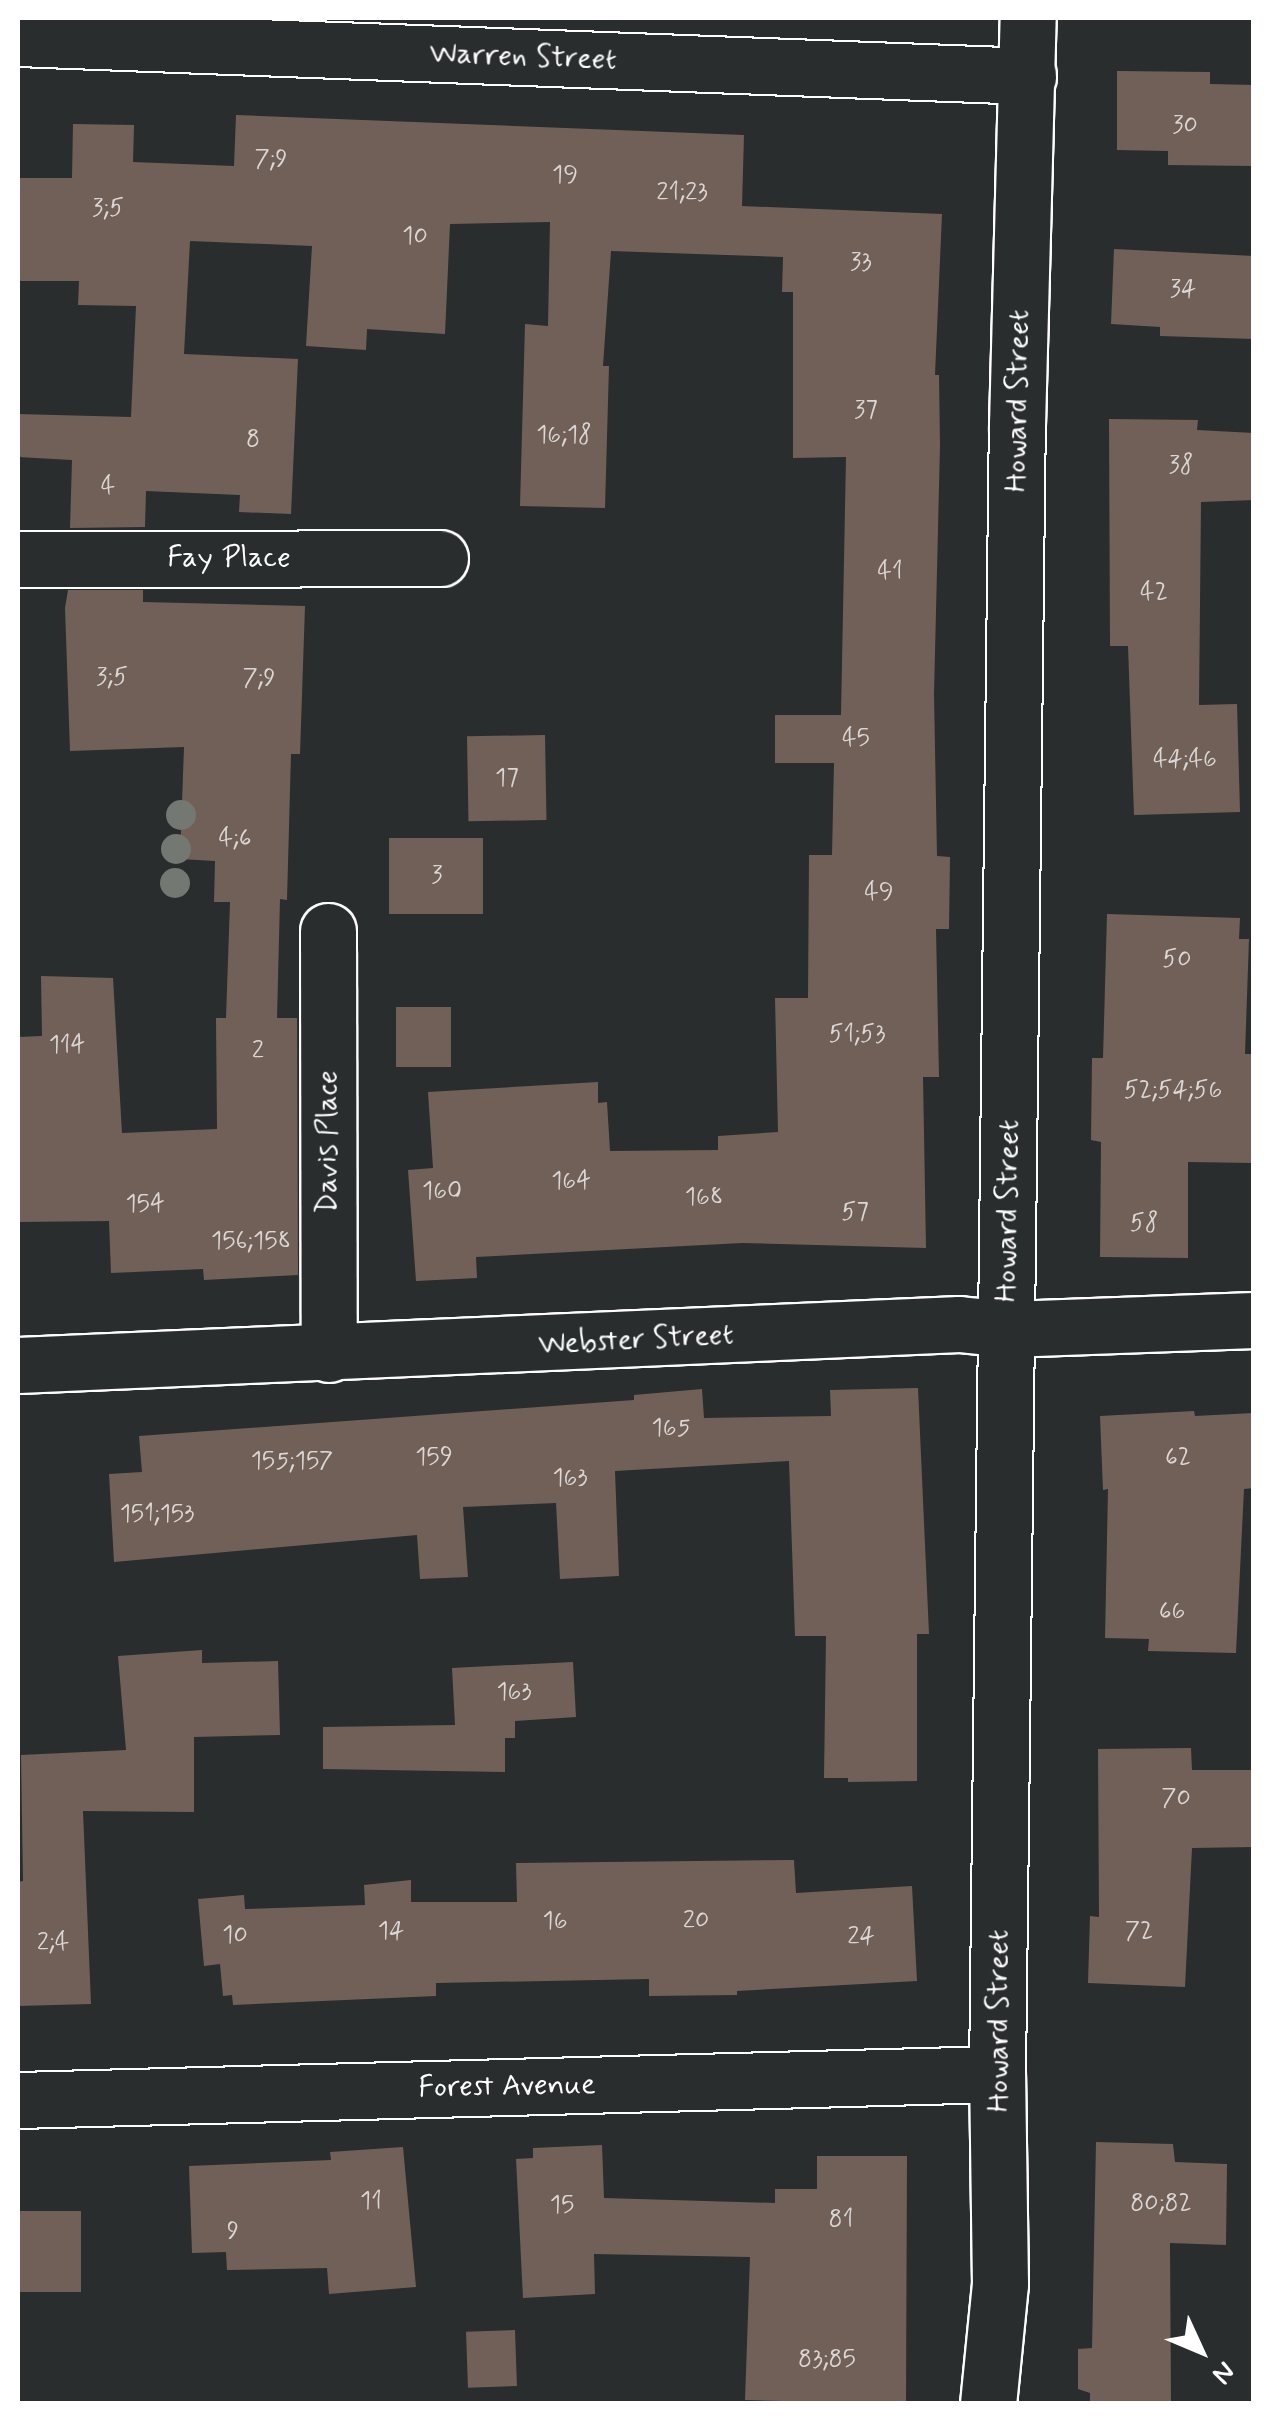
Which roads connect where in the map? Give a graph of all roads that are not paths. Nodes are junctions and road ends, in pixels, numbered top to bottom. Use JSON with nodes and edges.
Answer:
{"nodes":[{"id":1,"x":1028,"y":18,"type":"edge"},
{"id":2,"x":18,"y":38,"type":"edge"},
{"id":3,"x":1028,"y":76,"type":"junction"},
{"id":4,"x":440,"y":558,"type":"dead end"},
{"id":5,"x":18,"y":559,"type":"edge"},
{"id":6,"x":328,"y":931,"type":"dead end"},
{"id":7,"x":1254,"y":1320,"type":"edge"},
{"id":8,"x":1006,"y":1329,"type":"junction"},
{"id":9,"x":329,"y":1354,"type":"junction"},
{"id":10,"x":18,"y":1365,"type":"edge"},
{"id":11,"x":998,"y":2074,"type":"junction"},
{"id":12,"x":18,"y":2100,"type":"edge"},
{"id":13,"x":988,"y":2404,"type":"edge"}],
"edges":[{"from":1,"to":3,"type":"street","name":"Howard Street"},
{"from":2,"to":3,"type":"street","name":"Warren Street"},
{"from":3,"to":8,"type":"street","name":"Howard Street"},
{"from":4,"to":5,"type":"street","name":"Fay Place"},
{"from":6,"to":9,"type":"street","name":"Davis Place"},
{"from":7,"to":8,"type":"street","name":"Webster Street"},
{"from":8,"to":9,"type":"street","name":"Webster Street"},
{"from":8,"to":11,"type":"street","name":"Howard Street"},
{"from":9,"to":10,"type":"street","name":"Webster Street"},
{"from":11,"to":12,"type":"street","name":"Forest Avenue"},
{"from":11,"to":13,"type":"street","name":"Howard Street"}]}
